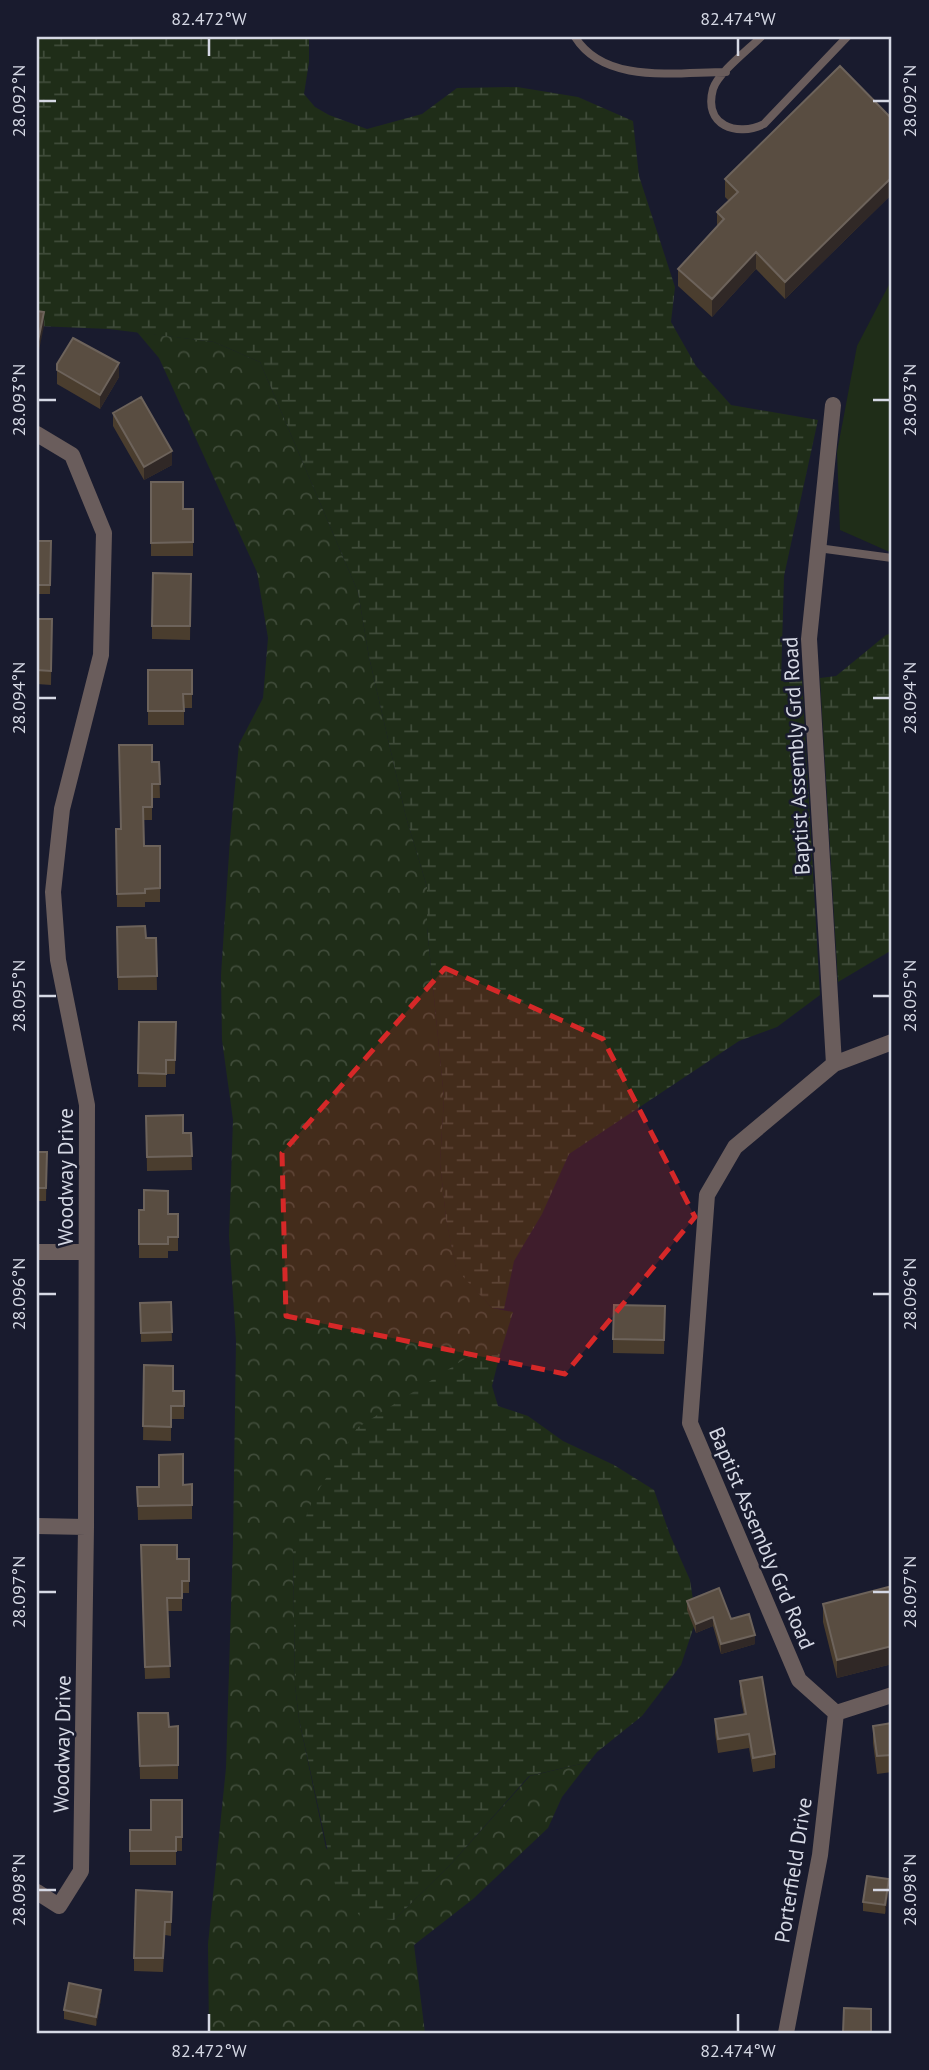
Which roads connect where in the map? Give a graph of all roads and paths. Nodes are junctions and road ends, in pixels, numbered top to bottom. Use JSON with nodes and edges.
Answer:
{"nodes":[{"id":1,"x":575,"y":37,"type":"edge"},
{"id":2,"x":761,"y":37,"type":"edge"},
{"id":3,"x":847,"y":37,"type":"edge"},
{"id":4,"x":726,"y":72,"type":"junction"},
{"id":5,"x":833,"y":405,"type":"dead end"},
{"id":6,"x":37,"y":434,"type":"edge"},
{"id":7,"x":818,"y":548,"type":"junction"},
{"id":8,"x":892,"y":558,"type":"edge"},
{"id":9,"x":892,"y":1042,"type":"edge"},
{"id":10,"x":834,"y":1064,"type":"junction"},
{"id":11,"x":37,"y":1252,"type":"edge"},
{"id":12,"x":86,"y":1252,"type":"junction"},
{"id":13,"x":37,"y":1526,"type":"edge"},
{"id":14,"x":86,"y":1527,"type":"junction"},
{"id":15,"x":892,"y":1695,"type":"edge"},
{"id":16,"x":836,"y":1713,"type":"junction"},
{"id":17,"x":37,"y":1892,"type":"edge"},
{"id":18,"x":786,"y":2033,"type":"edge"}],
"edges":[{"from":1,"to":4,"type":"lane"},
{"from":2,"to":4,"type":"lane"},
{"from":3,"to":4,"type":"lane"},
{"from":5,"to":7,"type":"street","name":"Baptist Assembly Grd Road"},
{"from":6,"to":12,"type":"street","name":"Woodway Drive"},
{"from":7,"to":8,"type":"lane"},
{"from":7,"to":10,"type":"street","name":"Baptist Assembly Grd Road"},
{"from":9,"to":10,"type":"street","name":"Baptist Assembly Grd Road"},
{"from":10,"to":16,"type":"street","name":"Baptist Assembly Grd Road"},
{"from":11,"to":12,"type":"street"},
{"from":12,"to":14,"type":"street","name":"Woodway Drive"},
{"from":13,"to":14,"type":"street"},
{"from":14,"to":17,"type":"street","name":"Woodway Drive"},
{"from":15,"to":16,"type":"street"},
{"from":16,"to":18,"type":"street","name":"Porterfield Drive"}]}
